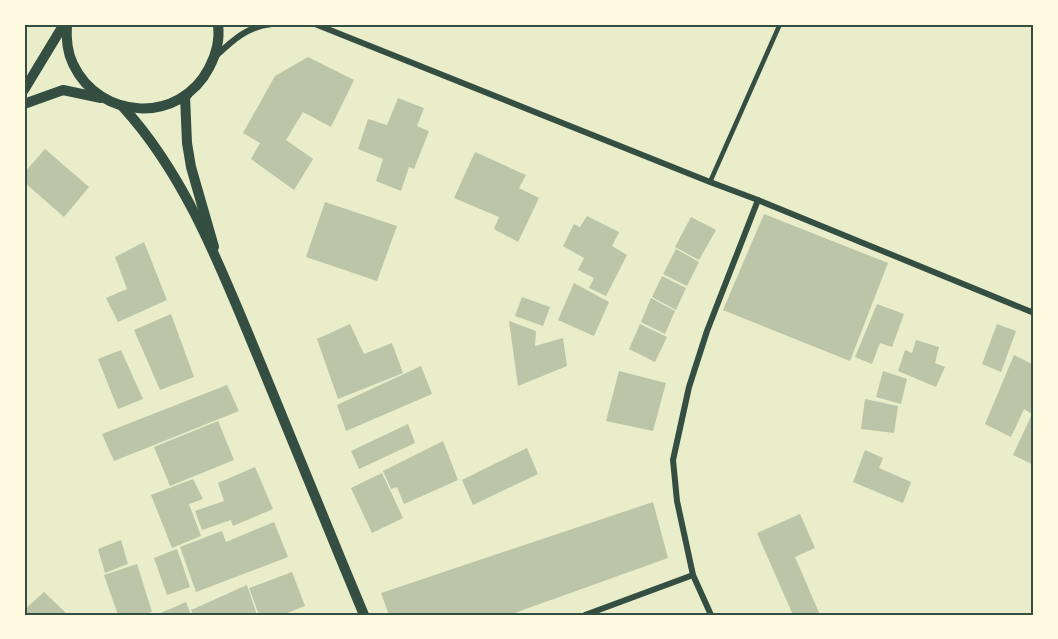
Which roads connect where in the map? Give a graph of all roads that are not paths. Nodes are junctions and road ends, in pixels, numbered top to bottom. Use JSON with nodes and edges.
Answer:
{"nodes":[{"id":1,"x":65,"y":24,"type":"edge"},
{"id":2,"x":218,"y":24,"type":"edge"},
{"id":3,"x":272,"y":24,"type":"edge"},
{"id":4,"x":314,"y":24,"type":"edge"},
{"id":5,"x":780,"y":24,"type":"edge"},
{"id":6,"x":203,"y":80,"type":"junction"},
{"id":7,"x":24,"y":90,"type":"edge"},
{"id":8,"x":187,"y":95,"type":"junction"},
{"id":9,"x":102,"y":98,"type":"junction"},
{"id":10,"x":24,"y":104,"type":"edge"},
{"id":11,"x":123,"y":107,"type":"junction"},
{"id":12,"x":710,"y":182,"type":"junction"},
{"id":13,"x":758,"y":200,"type":"junction"},
{"id":14,"x":217,"y":259,"type":"junction"},
{"id":15,"x":1034,"y":313,"type":"edge"},
{"id":16,"x":693,"y":575,"type":"junction"},
{"id":17,"x":364,"y":615,"type":"edge"},
{"id":18,"x":585,"y":615,"type":"edge"},
{"id":19,"x":711,"y":615,"type":"edge"}],
"edges":[{"from":1,"to":7,"type":"street"},
{"from":1,"to":9,"type":"street"},
{"from":2,"to":6,"type":"street"},
{"from":3,"to":6,"type":"street"},
{"from":4,"to":12,"type":"street"},
{"from":5,"to":12,"type":"lane"},
{"from":6,"to":8,"type":"street"},
{"from":8,"to":11,"type":"street"},
{"from":8,"to":14,"type":"street"},
{"from":9,"to":10,"type":"street"},
{"from":9,"to":11,"type":"street"},
{"from":11,"to":14,"type":"street"},
{"from":12,"to":13,"type":"street"},
{"from":13,"to":15,"type":"street"},
{"from":13,"to":16,"type":"street"},
{"from":14,"to":17,"type":"street"},
{"from":16,"to":18,"type":"street"},
{"from":16,"to":19,"type":"street"}]}
